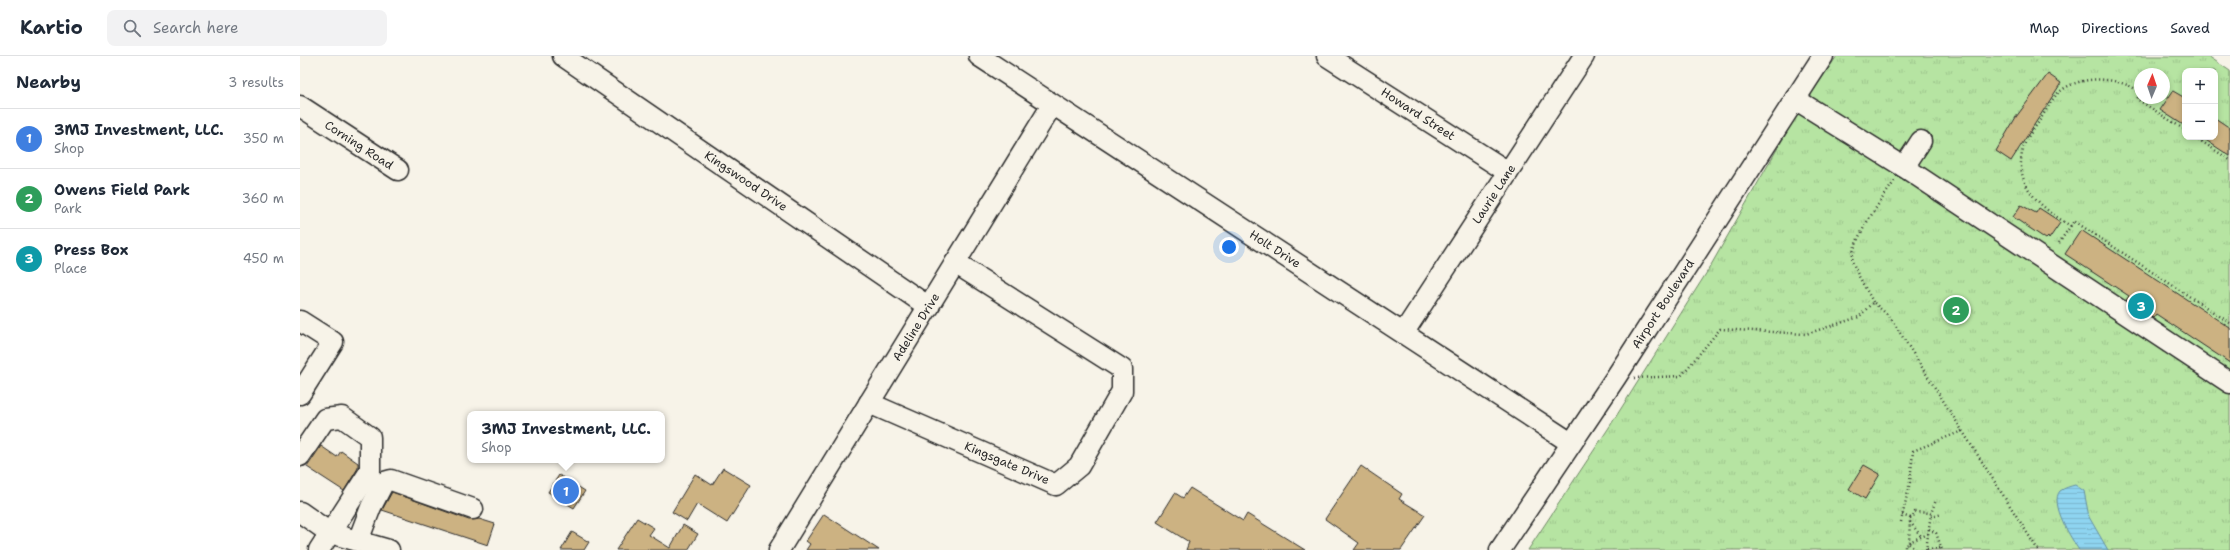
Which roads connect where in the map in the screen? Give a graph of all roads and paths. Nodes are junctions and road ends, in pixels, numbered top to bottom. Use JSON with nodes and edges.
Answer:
{"nodes":[{"id":1,"x":563,"y":56,"type":"edge"},
{"id":2,"x":979,"y":56,"type":"edge"},
{"id":3,"x":1584,"y":56,"type":"edge"},
{"id":4,"x":1823,"y":56,"type":"edge"},
{"id":5,"x":1340,"y":59,"type":"edge"},
{"id":6,"x":2134,"y":90,"type":"edge"},
{"id":7,"x":1795,"y":99,"type":"junction"},
{"id":8,"x":2145,"y":104,"type":"edge"},
{"id":9,"x":1052,"y":105,"type":"junction"},
{"id":10,"x":300,"y":106,"type":"edge"},
{"id":11,"x":2182,"y":128,"type":"edge"},
{"id":12,"x":2200,"y":140,"type":"edge"},
{"id":13,"x":1922,"y":141,"type":"dead end"},
{"id":14,"x":2230,"y":160,"type":"edge"},
{"id":15,"x":1904,"y":167,"type":"junction"},
{"id":16,"x":398,"y":170,"type":"dead end"},
{"id":17,"x":1508,"y":172,"type":"junction"},
{"id":18,"x":2071,"y":226,"type":"junction"},
{"id":19,"x":2059,"y":243,"type":"dead end"},
{"id":20,"x":955,"y":263,"type":"junction"},
{"id":21,"x":1873,"y":302,"type":"junction"},
{"id":22,"x":929,"y":307,"type":"junction"},
{"id":23,"x":300,"y":322,"type":"edge"},
{"id":24,"x":2230,"y":323,"type":"edge"},
{"id":25,"x":1404,"y":332,"type":"junction"},
{"id":26,"x":1616,"y":377,"type":"junction"},
{"id":27,"x":2230,"y":383,"type":"edge"},
{"id":28,"x":300,"y":394,"type":"edge"},
{"id":29,"x":869,"y":403,"type":"junction"},
{"id":30,"x":1962,"y":430,"type":"junction"},
{"id":31,"x":1572,"y":443,"type":"junction"},
{"id":32,"x":300,"y":456,"type":"edge"},
{"id":33,"x":1936,"y":500,"type":"dead end"},
{"id":34,"x":473,"y":509,"type":"dead end"},
{"id":35,"x":300,"y":512,"type":"edge"},
{"id":36,"x":1931,"y":513,"type":"junction"},
{"id":37,"x":1942,"y":514,"type":"dead end"},
{"id":38,"x":1902,"y":515,"type":"junction"},
{"id":39,"x":1930,"y":517,"type":"junction"},
{"id":40,"x":1910,"y":518,"type":"junction"},
{"id":41,"x":1901,"y":522,"type":"dead end"},
{"id":42,"x":1910,"y":522,"type":"junction"},
{"id":43,"x":1929,"y":529,"type":"junction"},
{"id":44,"x":330,"y":533,"type":"junction"},
{"id":45,"x":1928,"y":534,"type":"junction"},
{"id":46,"x":1921,"y":536,"type":"junction"},
{"id":47,"x":358,"y":541,"type":"junction"},
{"id":48,"x":1909,"y":543,"type":"junction"},
{"id":49,"x":1926,"y":549,"type":"edge"},
{"id":50,"x":1941,"y":549,"type":"edge"},
{"id":51,"x":319,"y":550,"type":"edge"},
{"id":52,"x":389,"y":550,"type":"edge"},
{"id":53,"x":779,"y":550,"type":"edge"},
{"id":54,"x":1500,"y":550,"type":"edge"},
{"id":55,"x":1905,"y":550,"type":"edge"},
{"id":56,"x":1916,"y":550,"type":"edge"},
{"id":57,"x":1933,"y":550,"type":"edge"},
{"id":58,"x":2038,"y":550,"type":"edge"}],
"edges":[{"from":1,"to":22,"type":"street","name":"Kingswood Drive"},
{"from":2,"to":9,"type":"street","name":"Holt Drive"},
{"from":3,"to":17,"type":"street","name":"Laurie Lane"},
{"from":4,"to":7,"type":"street","name":"Airport Boulevard"},
{"from":5,"to":17,"type":"street","name":"Howard Street"},
{"from":6,"to":18,"type":"path"},
{"from":7,"to":15,"type":"street"},
{"from":7,"to":26,"type":"street","name":"Airport Boulevard"},
{"from":8,"to":11,"type":"path"},
{"from":9,"to":20,"type":"street","name":"Adeline Drive"},
{"from":9,"to":25,"type":"street","name":"Holt Drive"},
{"from":10,"to":16,"type":"street","name":"Corning Road"},
{"from":12,"to":14,"type":"path"},
{"from":13,"to":15,"type":"street"},
{"from":15,"to":21,"type":"path"},
{"from":15,"to":27,"type":"street"},
{"from":17,"to":25,"type":"street","name":"Laurie Lane"},
{"from":18,"to":19,"type":"path"},
{"from":18,"to":24,"type":"path"},
{"from":20,"to":22,"type":"street","name":"Adeline Drive"},
{"from":20,"to":29,"type":"street","name":"Kingsgate Drive"},
{"from":21,"to":26,"type":"path"},
{"from":21,"to":30,"type":"path"},
{"from":22,"to":29,"type":"street","name":"Adeline Drive"},
{"from":23,"to":28,"type":"street"},
{"from":25,"to":31,"type":"street","name":"Holt Drive"},
{"from":26,"to":31,"type":"street","name":"Airport Boulevard"},
{"from":29,"to":53,"type":"street","name":"Adeline Drive"},
{"from":30,"to":38,"type":"path"},
{"from":30,"to":58,"type":"path"},
{"from":31,"to":54,"type":"street","name":"Airport Boulevard"},
{"from":32,"to":44,"type":"street"},
{"from":33,"to":36,"type":"path"},
{"from":34,"to":47,"type":"street"},
{"from":35,"to":44,"type":"street"},
{"from":36,"to":39,"type":"path"},
{"from":36,"to":40,"type":"path"},
{"from":37,"to":39,"type":"path"},
{"from":38,"to":40,"type":"path"},
{"from":38,"to":41,"type":"path"},
{"from":39,"to":43,"type":"path"},
{"from":40,"to":42,"type":"path"},
{"from":42,"to":46,"type":"path"},
{"from":42,"to":48,"type":"path"},
{"from":43,"to":45,"type":"path"},
{"from":43,"to":50,"type":"path"},
{"from":44,"to":47,"type":"street"},
{"from":44,"to":51,"type":"street"},
{"from":45,"to":46,"type":"path"},
{"from":45,"to":49,"type":"path"},
{"from":46,"to":48,"type":"path"},
{"from":47,"to":52,"type":"street"},
{"from":48,"to":55,"type":"path"},
{"from":48,"to":56,"type":"path"},
{"from":49,"to":57,"type":"path"},
{"from":50,"to":57,"type":"path"}]}
